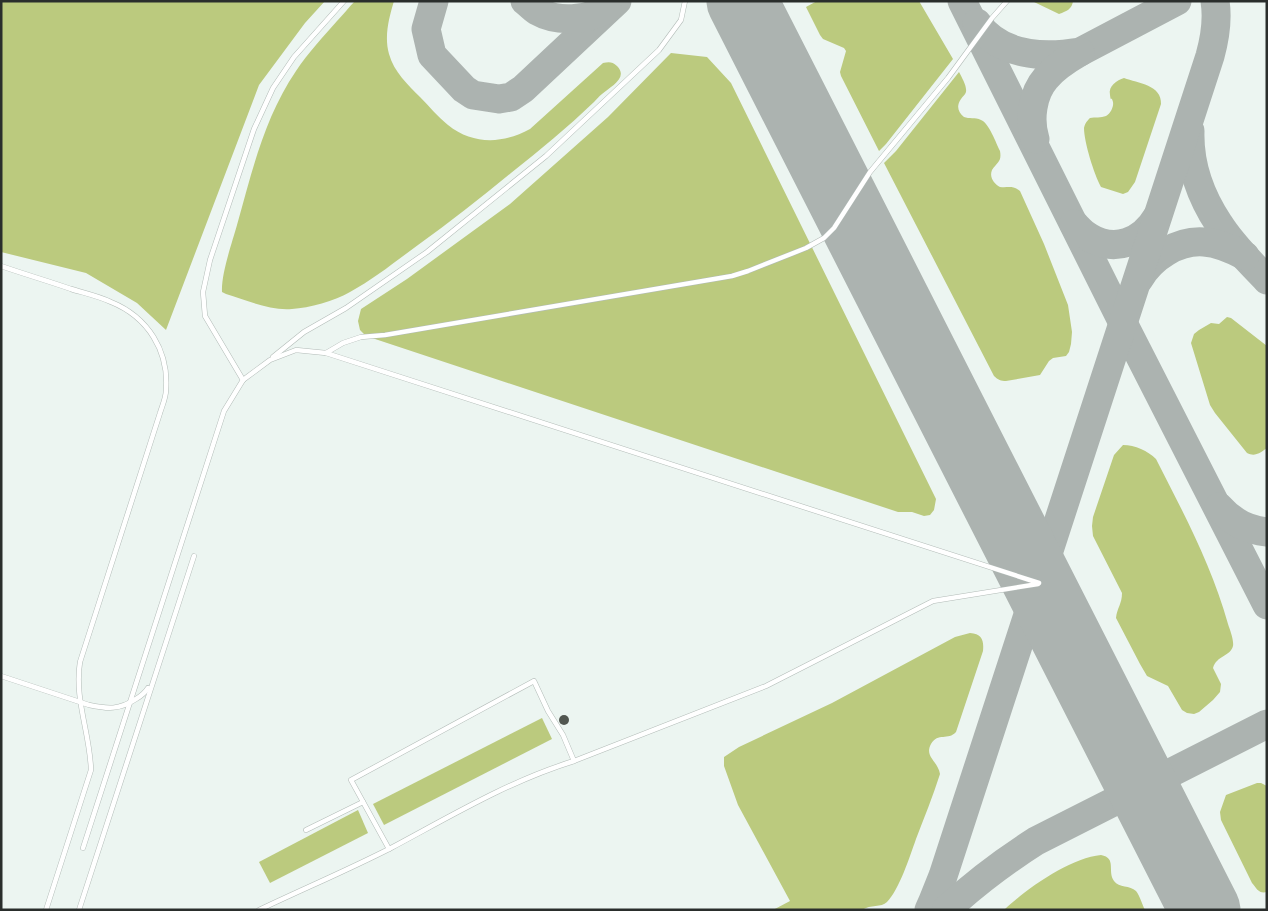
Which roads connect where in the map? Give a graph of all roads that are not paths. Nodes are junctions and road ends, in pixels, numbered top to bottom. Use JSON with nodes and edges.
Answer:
{"nodes":[{"id":1,"x":344,"y":1,"type":"edge"},
{"id":2,"x":685,"y":1,"type":"edge"},
{"id":3,"x":1007,"y":1,"type":"edge"},
{"id":4,"x":1,"y":266,"type":"edge"},
{"id":5,"x":326,"y":353,"type":"junction"},
{"id":6,"x":270,"y":360,"type":"junction"},
{"id":7,"x":243,"y":380,"type":"junction"},
{"id":8,"x":194,"y":556,"type":"dead end"},
{"id":9,"x":1,"y":676,"type":"edge"},
{"id":10,"x":152,"y":684,"type":"junction"},
{"id":11,"x":80,"y":702,"type":"junction"},
{"id":12,"x":128,"y":704,"type":"junction"},
{"id":13,"x":574,"y":761,"type":"junction"},
{"id":14,"x":363,"y":802,"type":"junction"},
{"id":15,"x":306,"y":830,"type":"dead end"},
{"id":16,"x":83,"y":848,"type":"dead end"},
{"id":17,"x":389,"y":849,"type":"junction"},
{"id":18,"x":46,"y":910,"type":"edge"},
{"id":19,"x":79,"y":910,"type":"edge"},
{"id":20,"x":259,"y":910,"type":"edge"}],
"edges":[{"from":1,"to":7,"type":"lane"},
{"from":2,"to":6,"type":"lane"},
{"from":3,"to":5,"type":"lane"},
{"from":4,"to":11,"type":"lane"},
{"from":5,"to":6,"type":"lane"},
{"from":5,"to":13,"type":"lane"},
{"from":6,"to":7,"type":"lane"},
{"from":7,"to":12,"type":"lane"},
{"from":8,"to":10,"type":"lane"},
{"from":9,"to":11,"type":"lane"},
{"from":10,"to":12,"type":"lane"},
{"from":10,"to":19,"type":"lane"},
{"from":11,"to":12,"type":"lane"},
{"from":11,"to":18,"type":"lane"},
{"from":12,"to":16,"type":"lane"},
{"from":13,"to":14,"type":"lane"},
{"from":13,"to":17,"type":"lane"},
{"from":14,"to":15,"type":"lane"},
{"from":14,"to":17,"type":"lane"},
{"from":17,"to":20,"type":"lane"}]}
